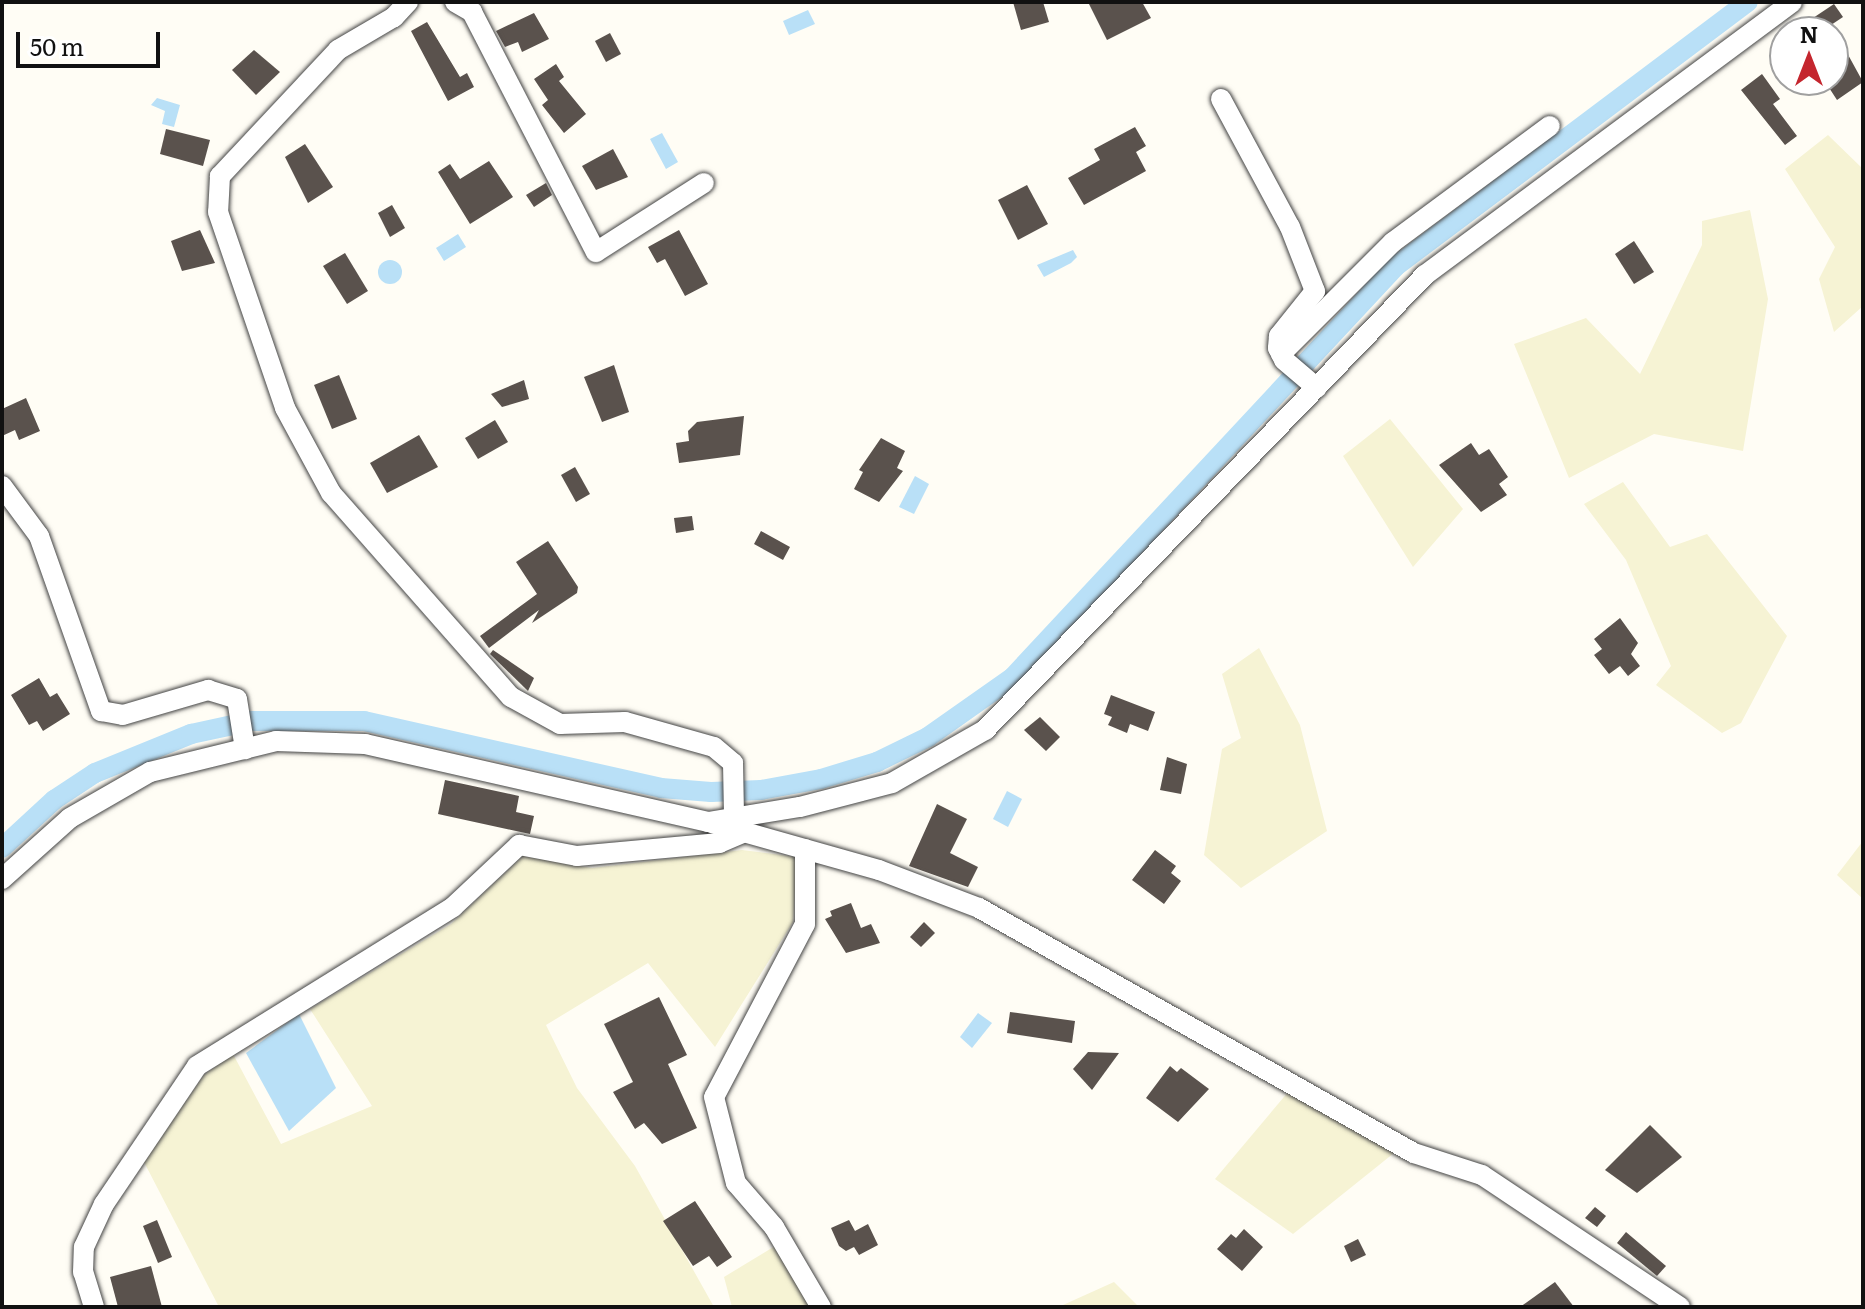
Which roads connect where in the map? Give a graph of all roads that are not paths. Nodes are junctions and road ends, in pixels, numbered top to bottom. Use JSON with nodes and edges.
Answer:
{"nodes":[{"id":1,"x":408,"y":2,"type":"edge"},
{"id":2,"x":455,"y":2,"type":"edge"},
{"id":3,"x":1792,"y":2,"type":"edge"},
{"id":4,"x":1221,"y":99,"type":"dead end"},
{"id":5,"x":1550,"y":126,"type":"dead end"},
{"id":6,"x":704,"y":183,"type":"dead end"},
{"id":7,"x":1283,"y":357,"type":"junction"},
{"id":8,"x":1317,"y":388,"type":"junction"},
{"id":9,"x":2,"y":486,"type":"edge"},
{"id":10,"x":245,"y":749,"type":"junction"},
{"id":11,"x":740,"y":824,"type":"junction"},
{"id":12,"x":805,"y":849,"type":"junction"},
{"id":13,"x":2,"y":879,"type":"edge"},
{"id":14,"x":94,"y":1307,"type":"edge"},
{"id":15,"x":821,"y":1307,"type":"edge"},
{"id":16,"x":1680,"y":1307,"type":"edge"}],
"edges":[{"from":1,"to":11,"type":"street"},
{"from":2,"to":6,"type":"street"},
{"from":3,"to":8,"type":"street"},
{"from":4,"to":7,"type":"street"},
{"from":5,"to":7,"type":"street"},
{"from":7,"to":8,"type":"street"},
{"from":8,"to":11,"type":"street"},
{"from":9,"to":10,"type":"street"},
{"from":10,"to":11,"type":"street"},
{"from":10,"to":13,"type":"street"},
{"from":11,"to":12,"type":"street"},
{"from":11,"to":14,"type":"street"},
{"from":12,"to":15,"type":"street"},
{"from":12,"to":16,"type":"street"}]}
